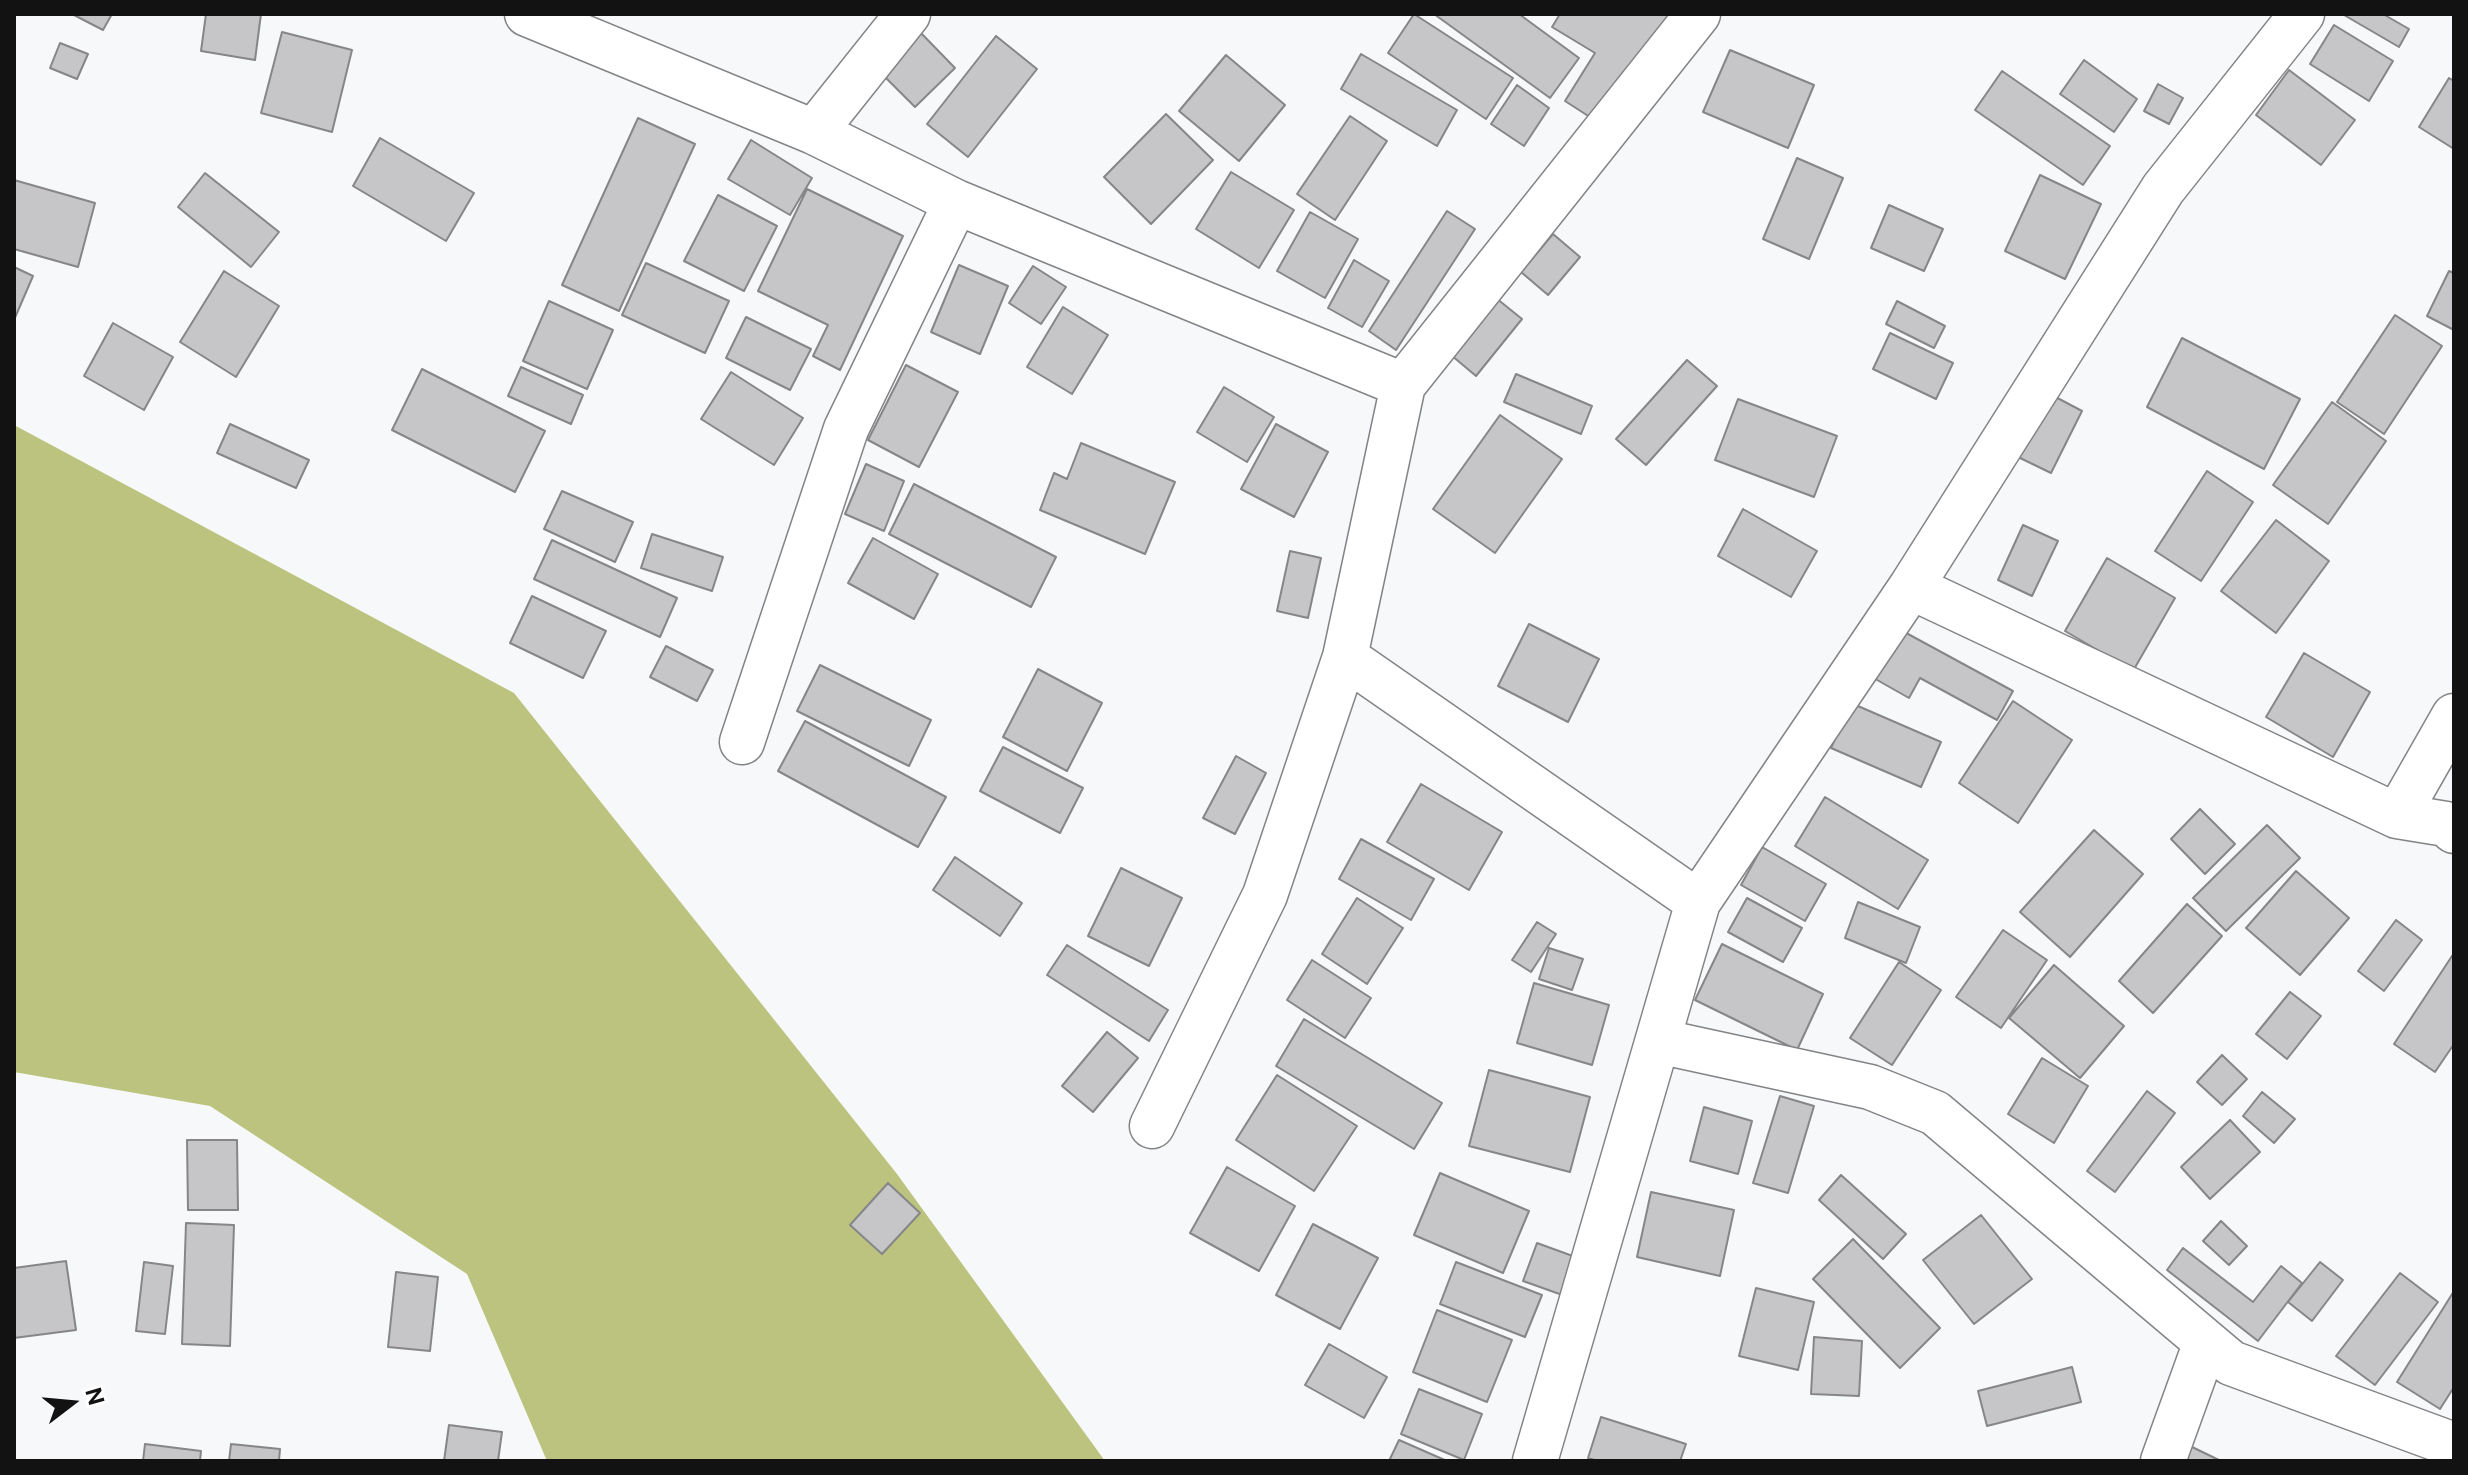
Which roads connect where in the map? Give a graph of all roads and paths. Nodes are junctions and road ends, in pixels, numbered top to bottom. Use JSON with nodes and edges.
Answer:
{"nodes":[{"id":1,"x":527,"y":14,"type":"edge"},
{"id":2,"x":908,"y":14,"type":"edge"},
{"id":3,"x":1698,"y":14,"type":"edge"},
{"id":4,"x":2302,"y":14,"type":"edge"},
{"id":5,"x":814,"y":132,"type":"junction"},
{"id":6,"x":956,"y":202,"type":"junction"},
{"id":7,"x":1403,"y":385,"type":"junction"},
{"id":8,"x":1911,"y":587,"type":"junction"},
{"id":9,"x":1345,"y":657,"type":"junction"},
{"id":10,"x":2454,"y":716,"type":"edge"},
{"id":11,"x":742,"y":742,"type":"dead end"},
{"id":12,"x":2397,"y":816,"type":"junction"},
{"id":13,"x":2451,"y":826,"type":"edge"},
{"id":14,"x":1698,"y":902,"type":"junction"},
{"id":15,"x":1658,"y":1041,"type":"junction"},
{"id":16,"x":1152,"y":1126,"type":"dead end"},
{"id":17,"x":2206,"y":1342,"type":"junction"},
{"id":18,"x":2454,"y":1445,"type":"edge"},
{"id":19,"x":1535,"y":1461,"type":"edge"},
{"id":20,"x":2163,"y":1461,"type":"edge"}],
"edges":[{"from":1,"to":5,"type":"street"},
{"from":2,"to":5,"type":"street"},
{"from":3,"to":7,"type":"street"},
{"from":4,"to":8,"type":"street"},
{"from":5,"to":6,"type":"street"},
{"from":6,"to":7,"type":"street"},
{"from":6,"to":11,"type":"street"},
{"from":7,"to":9,"type":"street"},
{"from":8,"to":12,"type":"street"},
{"from":8,"to":14,"type":"street"},
{"from":9,"to":14,"type":"street"},
{"from":9,"to":16,"type":"street"},
{"from":10,"to":12,"type":"street"},
{"from":12,"to":13,"type":"street"},
{"from":14,"to":15,"type":"street"},
{"from":15,"to":17,"type":"street"},
{"from":15,"to":19,"type":"street"},
{"from":17,"to":18,"type":"street"},
{"from":17,"to":20,"type":"street"}]}
